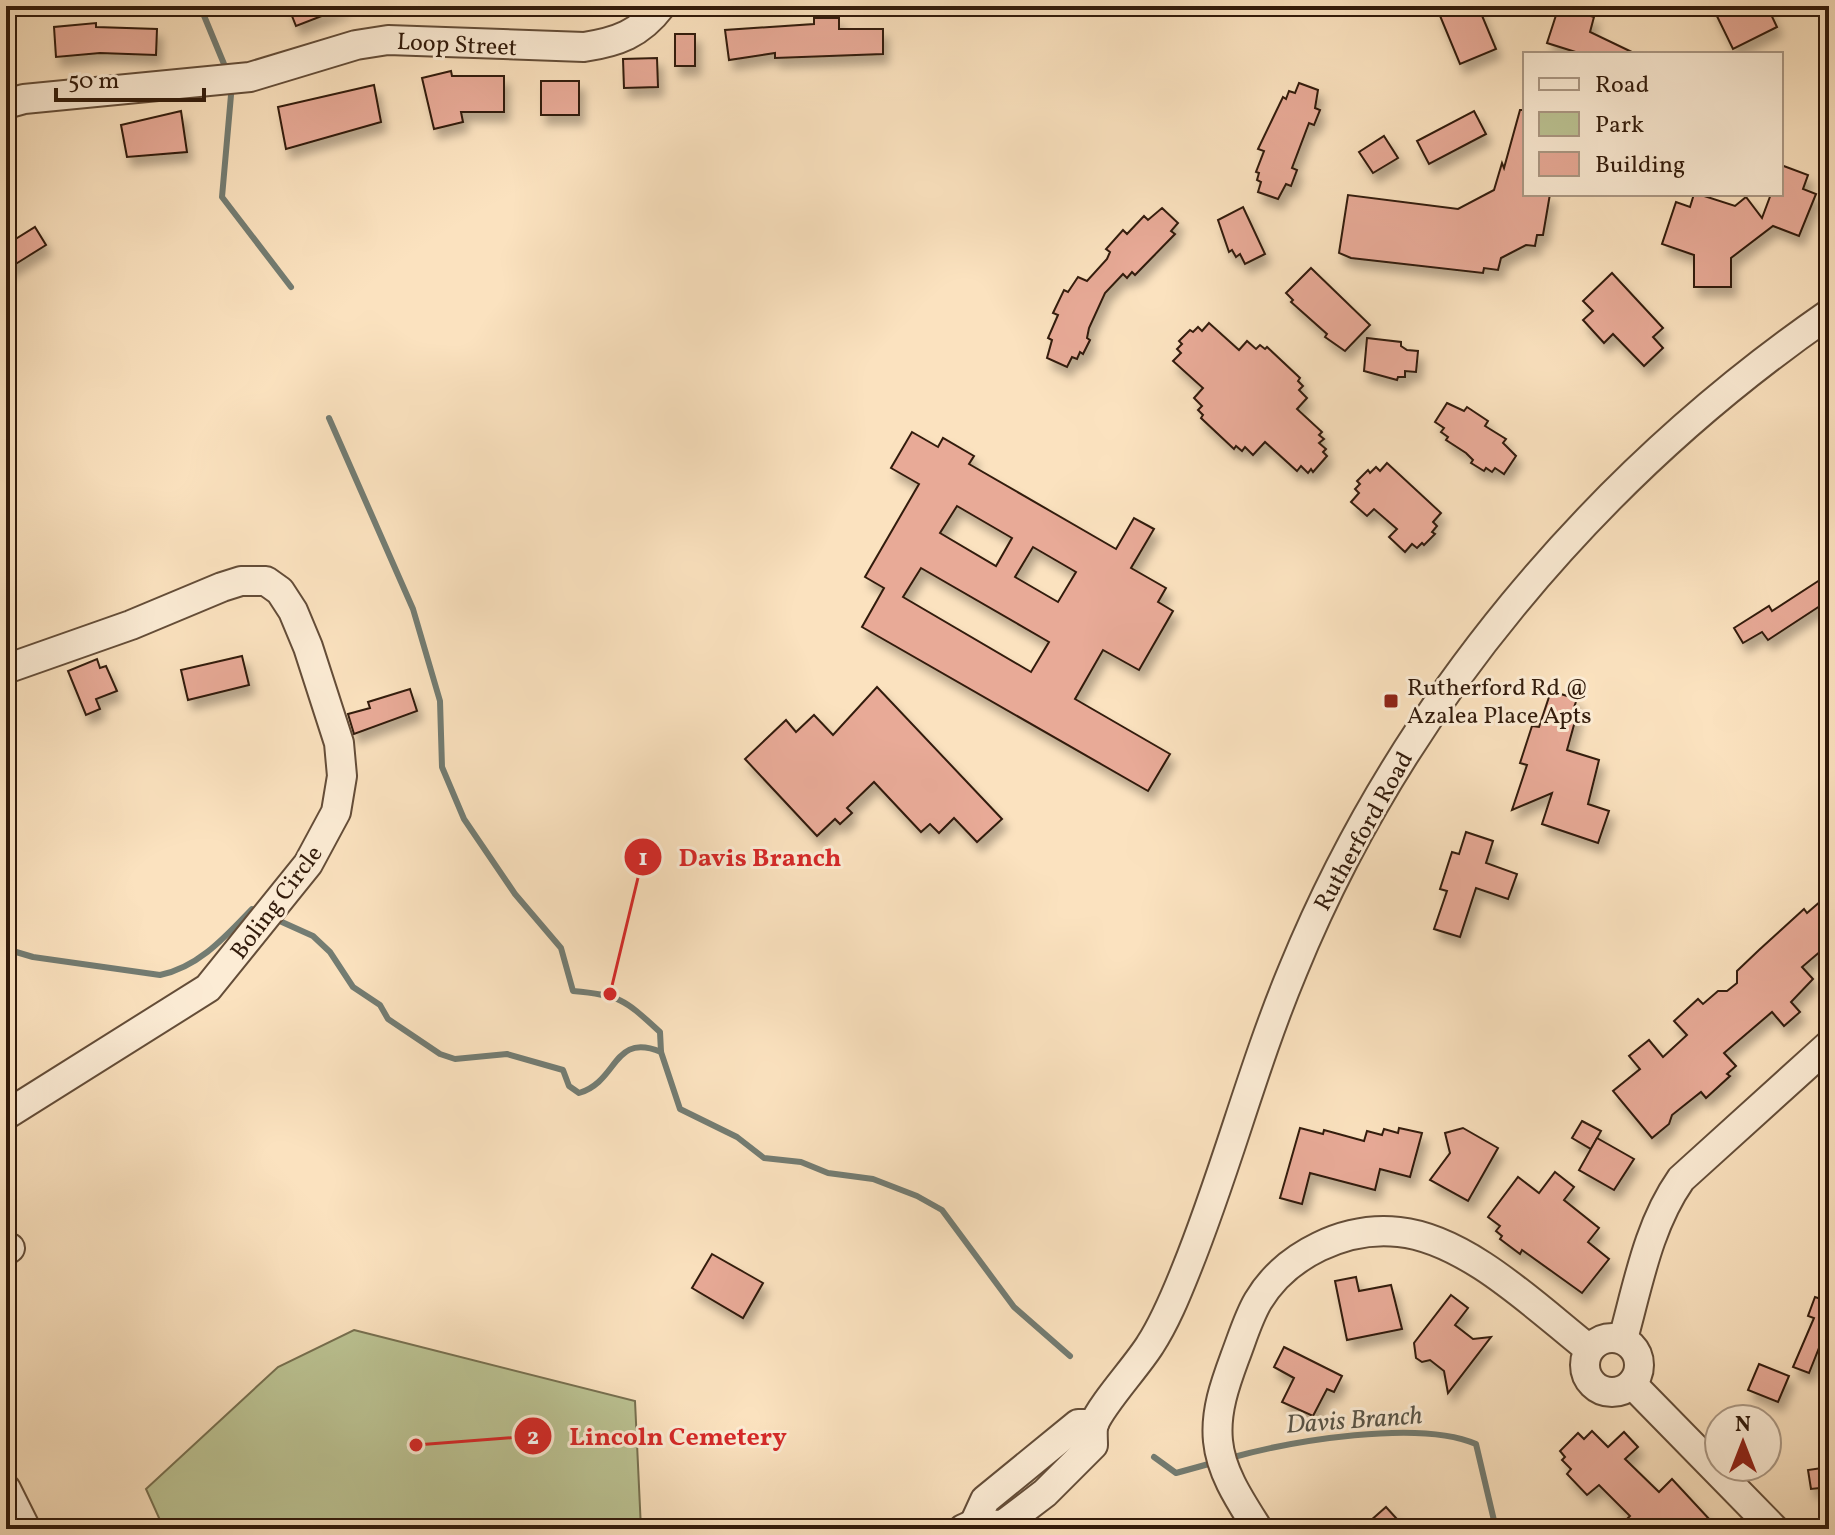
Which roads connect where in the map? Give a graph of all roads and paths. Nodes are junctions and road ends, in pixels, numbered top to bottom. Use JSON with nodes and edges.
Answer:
{"nodes":[{"id":1,"x":661,"y":6,"type":"edge"},
{"id":2,"x":6,"y":104,"type":"edge"},
{"id":3,"x":1829,"y":314,"type":"edge"},
{"id":4,"x":6,"y":669,"type":"edge"},
{"id":5,"x":1829,"y":1045,"type":"edge"},
{"id":6,"x":6,"y":1115,"type":"edge"},
{"id":7,"x":1623,"y":1339,"type":"junction"},
{"id":8,"x":1589,"y":1349,"type":"junction"},
{"id":9,"x":1632,"y":1384,"type":"junction"},
{"id":10,"x":6,"y":1489,"type":"edge"},
{"id":11,"x":971,"y":1527,"type":"edge"},
{"id":12,"x":26,"y":1529,"type":"edge"},
{"id":13,"x":1258,"y":1529,"type":"edge"},
{"id":14,"x":1774,"y":1529,"type":"edge"}],
"edges":[{"from":1,"to":2,"type":"street","name":"Loop Street"},
{"from":3,"to":11,"type":"street","name":"Rutherford Road"},
{"from":4,"to":6,"type":"street","name":"Boling Circle"},
{"from":5,"to":7,"type":"street"},
{"from":7,"to":8,"type":"street"},
{"from":7,"to":9,"type":"street"},
{"from":8,"to":9,"type":"street"},
{"from":8,"to":13,"type":"street"},
{"from":9,"to":14,"type":"street"},
{"from":10,"to":12,"type":"street"}]}
